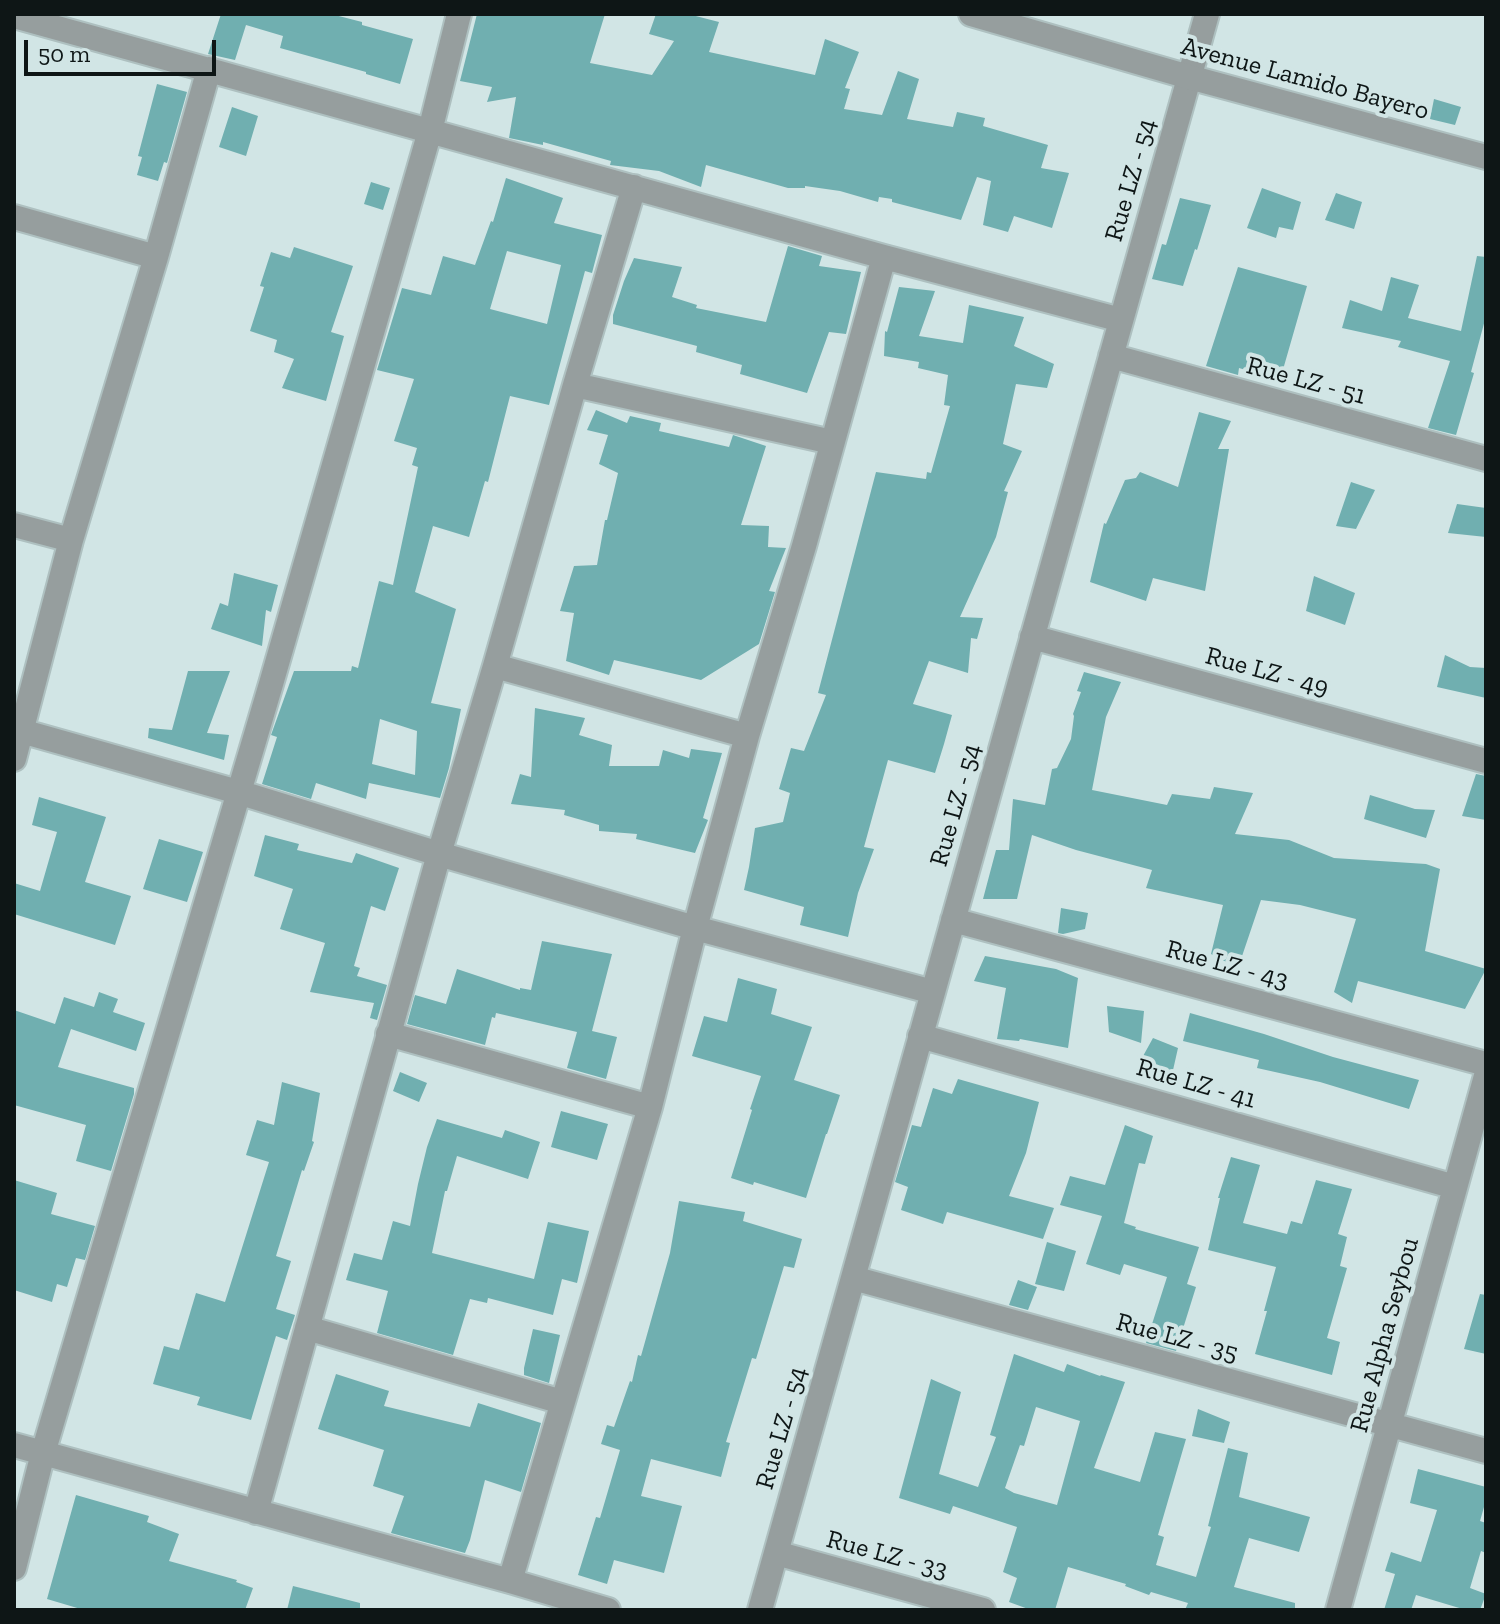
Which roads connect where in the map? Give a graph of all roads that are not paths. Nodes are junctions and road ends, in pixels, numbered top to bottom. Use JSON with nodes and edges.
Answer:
{"nodes":[{"id":1,"x":459,"y":14,"type":"edge"},
{"id":2,"x":971,"y":14,"type":"edge"},
{"id":3,"x":1207,"y":14,"type":"edge"},
{"id":4,"x":14,"y":16,"type":"edge"},
{"id":5,"x":209,"y":69,"type":"junction"},
{"id":6,"x":1189,"y":77,"type":"junction"},
{"id":7,"x":430,"y":131,"type":"junction"},
{"id":8,"x":1486,"y":157,"type":"edge"},
{"id":9,"x":634,"y":187,"type":"junction"},
{"id":10,"x":14,"y":217,"type":"edge"},
{"id":11,"x":156,"y":257,"type":"junction"},
{"id":12,"x":884,"y":257,"type":"junction"},
{"id":13,"x":1121,"y":320,"type":"junction"},
{"id":14,"x":1111,"y":356,"type":"junction"},
{"id":15,"x":575,"y":385,"type":"junction"},
{"id":16,"x":832,"y":442,"type":"junction"},
{"id":17,"x":1486,"y":459,"type":"edge"},
{"id":18,"x":14,"y":525,"type":"edge"},
{"id":19,"x":71,"y":540,"type":"junction"},
{"id":20,"x":1032,"y":637,"type":"junction"},
{"id":21,"x":495,"y":666,"type":"junction"},
{"id":22,"x":18,"y":730,"type":"edge"},
{"id":23,"x":747,"y":736,"type":"junction"},
{"id":24,"x":14,"y":759,"type":"edge"},
{"id":25,"x":1486,"y":761,"type":"edge"},
{"id":26,"x":238,"y":792,"type":"junction"},
{"id":27,"x":439,"y":854,"type":"junction"},
{"id":28,"x":953,"y":920,"type":"junction"},
{"id":29,"x":695,"y":928,"type":"junction"},
{"id":30,"x":933,"y":992,"type":"junction"},
{"id":31,"x":388,"y":1034,"type":"junction"},
{"id":32,"x":920,"y":1036,"type":"junction"},
{"id":33,"x":1486,"y":1064,"type":"edge"},
{"id":34,"x":1486,"y":1076,"type":"edge"},
{"id":35,"x":650,"y":1107,"type":"junction"},
{"id":36,"x":1455,"y":1187,"type":"junction"},
{"id":37,"x":853,"y":1278,"type":"junction"},
{"id":38,"x":307,"y":1328,"type":"junction"},
{"id":39,"x":562,"y":1402,"type":"junction"},
{"id":40,"x":1389,"y":1425,"type":"junction"},
{"id":41,"x":14,"y":1445,"type":"edge"},
{"id":42,"x":1486,"y":1451,"type":"edge"},
{"id":43,"x":43,"y":1453,"type":"junction"},
{"id":44,"x":256,"y":1512,"type":"junction"},
{"id":45,"x":776,"y":1553,"type":"junction"},
{"id":46,"x":14,"y":1568,"type":"edge"},
{"id":47,"x":510,"y":1581,"type":"junction"},
{"id":48,"x":608,"y":1610,"type":"edge"},
{"id":49,"x":760,"y":1610,"type":"edge"},
{"id":50,"x":983,"y":1610,"type":"edge"},
{"id":51,"x":1338,"y":1610,"type":"edge"}],
"edges":[{"from":1,"to":7,"type":"street"},
{"from":2,"to":6,"type":"street","name":"Avenue Lamido Bayero"},
{"from":3,"to":6,"type":"street","name":"Rue LZ - 54"},
{"from":4,"to":5,"type":"street"},
{"from":5,"to":7,"type":"street"},
{"from":5,"to":11,"type":"street"},
{"from":6,"to":8,"type":"street","name":"Avenue Lamido Bayero"},
{"from":6,"to":13,"type":"street","name":"Rue LZ - 54"},
{"from":7,"to":9,"type":"street"},
{"from":7,"to":26,"type":"street"},
{"from":9,"to":12,"type":"street"},
{"from":9,"to":15,"type":"street"},
{"from":10,"to":11,"type":"street"},
{"from":11,"to":19,"type":"street"},
{"from":12,"to":13,"type":"street"},
{"from":12,"to":16,"type":"street"},
{"from":13,"to":14,"type":"street","name":"Rue LZ - 54"},
{"from":14,"to":17,"type":"street","name":"Rue LZ - 51"},
{"from":14,"to":20,"type":"street","name":"Rue LZ - 54"},
{"from":15,"to":16,"type":"street"},
{"from":15,"to":21,"type":"street"},
{"from":16,"to":23,"type":"street"},
{"from":18,"to":19,"type":"street"},
{"from":19,"to":22,"type":"street"},
{"from":20,"to":25,"type":"street","name":"Rue LZ - 49"},
{"from":20,"to":28,"type":"street","name":"Rue LZ - 54"},
{"from":21,"to":23,"type":"street"},
{"from":21,"to":27,"type":"street"},
{"from":22,"to":24,"type":"street"},
{"from":22,"to":26,"type":"street"},
{"from":23,"to":29,"type":"street"},
{"from":26,"to":27,"type":"street"},
{"from":26,"to":43,"type":"street"},
{"from":27,"to":29,"type":"street"},
{"from":27,"to":31,"type":"street"},
{"from":28,"to":30,"type":"street","name":"Rue LZ - 54"},
{"from":28,"to":33,"type":"street","name":"Rue LZ - 43"},
{"from":29,"to":30,"type":"street"},
{"from":29,"to":35,"type":"street"},
{"from":30,"to":32,"type":"street","name":"Rue LZ - 54"},
{"from":31,"to":35,"type":"street"},
{"from":31,"to":38,"type":"street"},
{"from":32,"to":36,"type":"street","name":"Rue LZ - 41"},
{"from":32,"to":37,"type":"street","name":"Rue LZ - 54"},
{"from":34,"to":36,"type":"street","name":"Rue Alpha Seybou"},
{"from":35,"to":39,"type":"street"},
{"from":36,"to":40,"type":"street","name":"Rue Alpha Seybou"},
{"from":37,"to":40,"type":"street","name":"Rue LZ - 35"},
{"from":37,"to":45,"type":"street","name":"Rue LZ - 54"},
{"from":38,"to":39,"type":"street"},
{"from":38,"to":44,"type":"street"},
{"from":39,"to":47,"type":"street"},
{"from":40,"to":42,"type":"street","name":"Rue LZ - 35"},
{"from":40,"to":51,"type":"street","name":"Rue Alpha Seybou"},
{"from":41,"to":43,"type":"street"},
{"from":43,"to":44,"type":"street"},
{"from":43,"to":46,"type":"street"},
{"from":44,"to":47,"type":"street"},
{"from":45,"to":49,"type":"street","name":"Rue LZ - 54"},
{"from":45,"to":50,"type":"street","name":"Rue LZ - 33"},
{"from":47,"to":48,"type":"street"}]}
